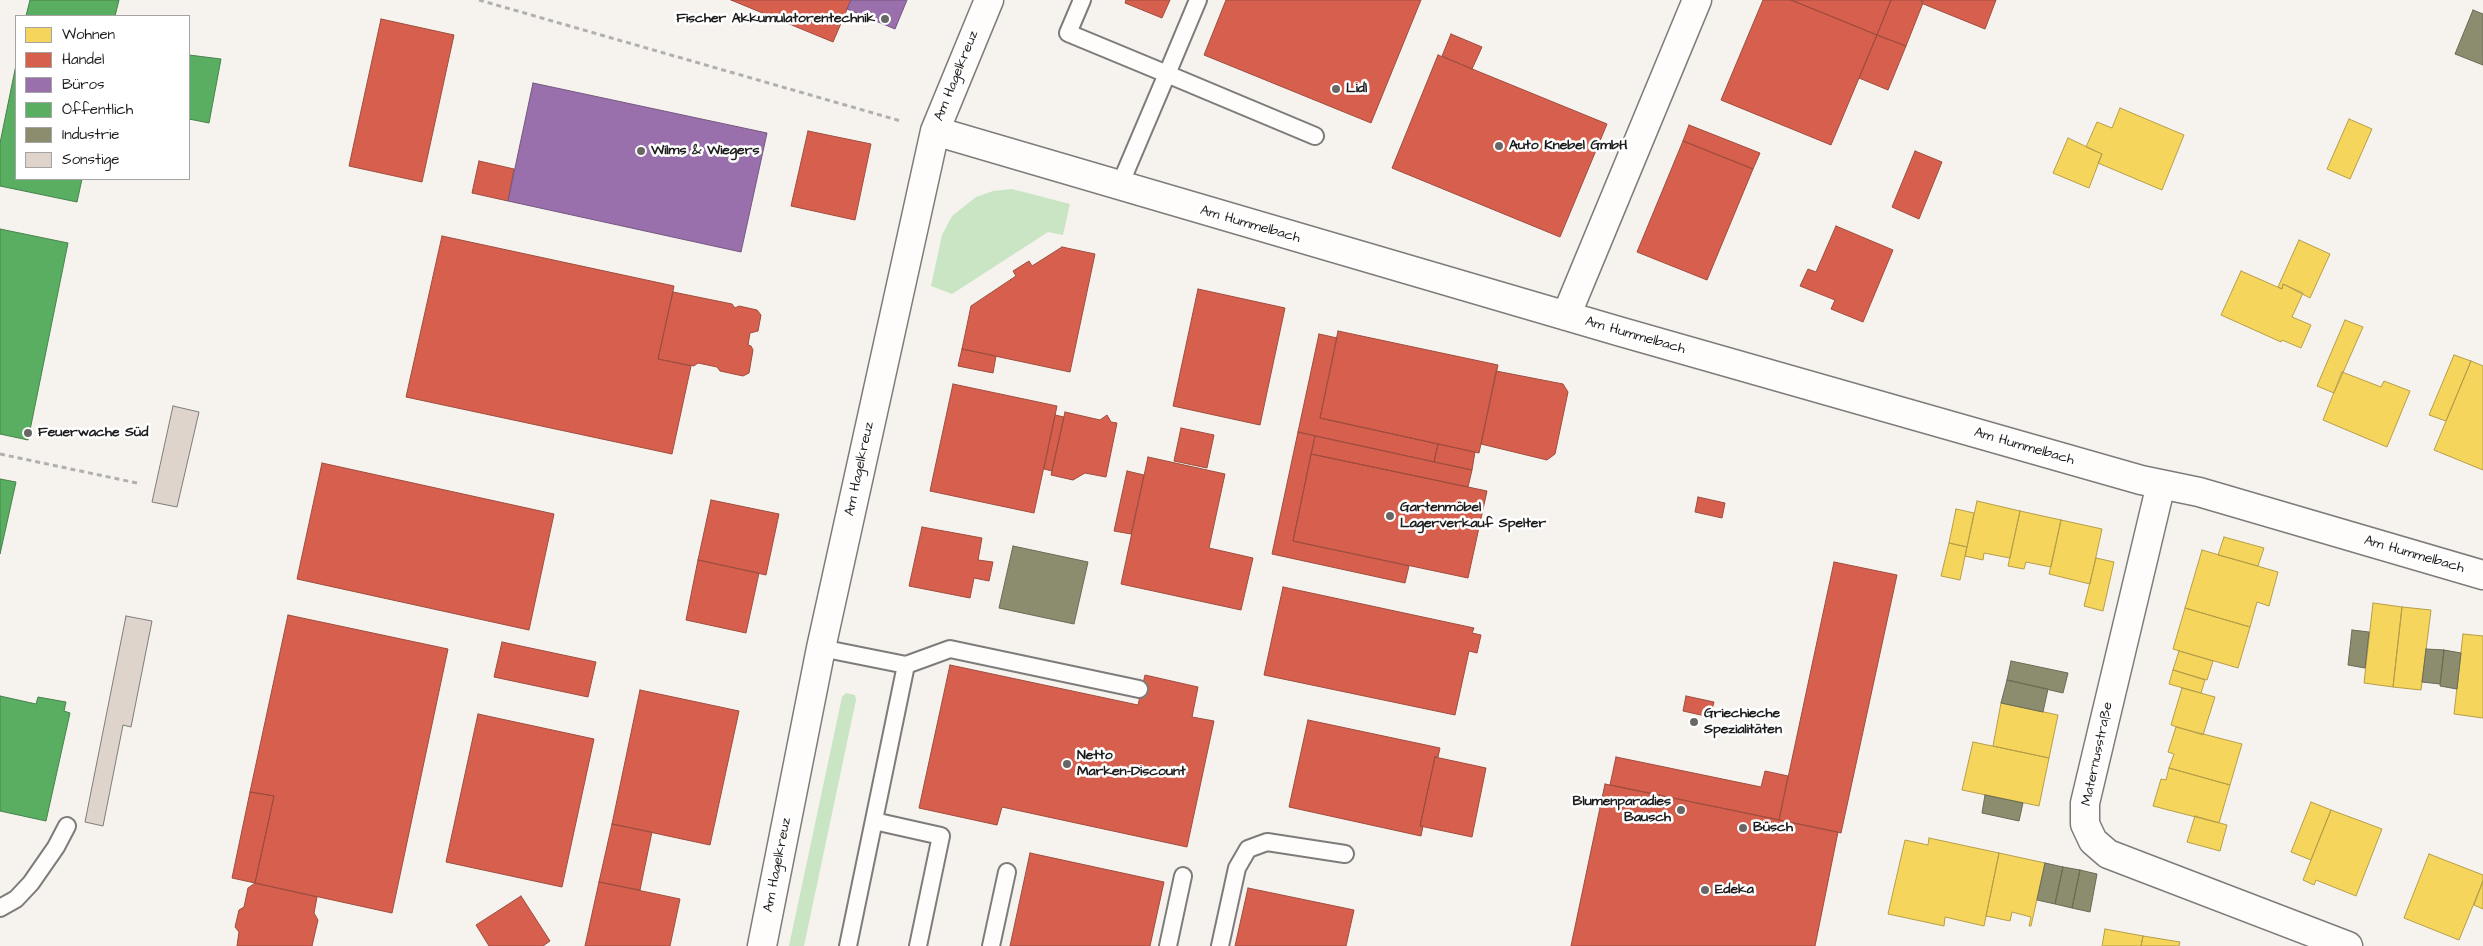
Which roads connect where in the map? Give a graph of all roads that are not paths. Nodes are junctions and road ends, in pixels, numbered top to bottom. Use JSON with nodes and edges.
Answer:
{"nodes":[{"id":1,"x":989,"y":0,"type":"edge"},
{"id":2,"x":1082,"y":0,"type":"edge"},
{"id":3,"x":1198,"y":0,"type":"edge"},
{"id":4,"x":1697,"y":0,"type":"edge"},
{"id":5,"x":1167,"y":74,"type":"junction"},
{"id":6,"x":935,"y":131,"type":"junction"},
{"id":7,"x":1315,"y":136,"type":"dead end"},
{"id":8,"x":1119,"y":187,"type":"junction"},
{"id":9,"x":1566,"y":316,"type":"junction"},
{"id":10,"x":2161,"y":484,"type":"junction"},
{"id":11,"x":2483,"y":575,"type":"edge"},
{"id":12,"x":821,"y":648,"type":"junction"},
{"id":13,"x":906,"y":665,"type":"junction"},
{"id":14,"x":1139,"y":689,"type":"dead end"},
{"id":15,"x":874,"y":822,"type":"junction"},
{"id":16,"x":66,"y":826,"type":"dead end"},
{"id":17,"x":1345,"y":854,"type":"dead end"},
{"id":18,"x":1006,"y":872,"type":"dead end"},
{"id":19,"x":1183,"y":876,"type":"dead end"},
{"id":20,"x":0,"y":908,"type":"edge"},
{"id":21,"x":762,"y":946,"type":"edge"},
{"id":22,"x":848,"y":946,"type":"edge"},
{"id":23,"x":918,"y":946,"type":"edge"},
{"id":24,"x":991,"y":946,"type":"edge"},
{"id":25,"x":1168,"y":946,"type":"edge"},
{"id":26,"x":1220,"y":946,"type":"edge"},
{"id":27,"x":2348,"y":946,"type":"edge"}],
"edges":[{"from":1,"to":6,"type":"street","name":"Am Hagelkreuz"},
{"from":2,"to":5,"type":"lane"},
{"from":3,"to":5,"type":"lane"},
{"from":4,"to":9,"type":"street","name":"Am Hummelbach"},
{"from":5,"to":7,"type":"lane"},
{"from":5,"to":8,"type":"lane"},
{"from":6,"to":8,"type":"street","name":"Am Hummelbach"},
{"from":6,"to":12,"type":"street","name":"Am Hagelkreuz"},
{"from":8,"to":9,"type":"street","name":"Am Hummelbach"},
{"from":9,"to":10,"type":"street","name":"Am Hummelbach"},
{"from":10,"to":11,"type":"street","name":"Am Hummelbach"},
{"from":10,"to":27,"type":"street","name":"Maternusstraße"},
{"from":12,"to":13,"type":"lane"},
{"from":12,"to":21,"type":"street","name":"Am Hagelkreuz"},
{"from":13,"to":14,"type":"lane"},
{"from":13,"to":15,"type":"lane"},
{"from":15,"to":22,"type":"lane"},
{"from":15,"to":23,"type":"lane"},
{"from":16,"to":20,"type":"lane"},
{"from":17,"to":26,"type":"lane"},
{"from":18,"to":24,"type":"lane"},
{"from":19,"to":25,"type":"lane"}]}
